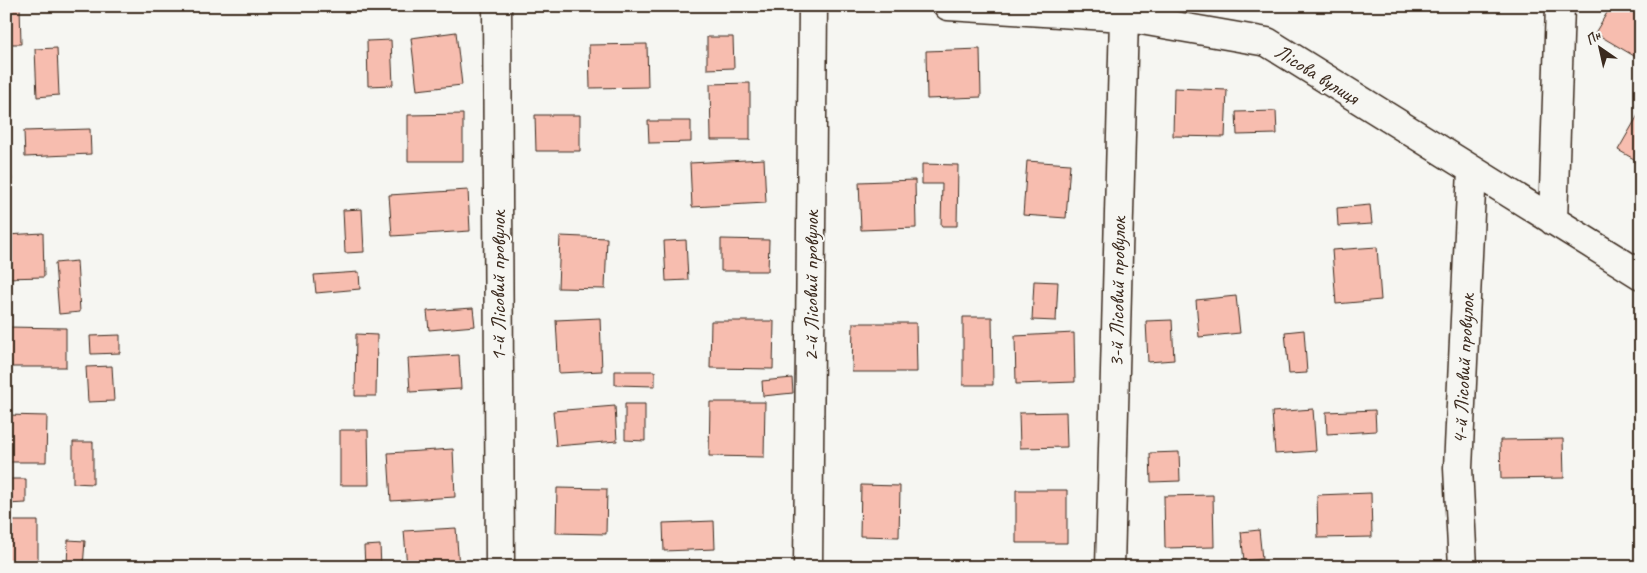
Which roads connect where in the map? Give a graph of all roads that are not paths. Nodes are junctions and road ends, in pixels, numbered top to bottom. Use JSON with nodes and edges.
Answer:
{"nodes":[{"id":1,"x":497,"y":6,"type":"edge"},
{"id":2,"x":813,"y":6,"type":"edge"},
{"id":3,"x":948,"y":6,"type":"edge"},
{"id":4,"x":1560,"y":6,"type":"edge"},
{"id":5,"x":1124,"y":16,"type":"junction"},
{"id":6,"x":1472,"y":170,"type":"junction"},
{"id":7,"x":1553,"y":221,"type":"junction"},
{"id":8,"x":1641,"y":275,"type":"edge"},
{"id":9,"x":500,"y":567,"type":"edge"},
{"id":10,"x":808,"y":567,"type":"edge"},
{"id":11,"x":1110,"y":567,"type":"edge"},
{"id":12,"x":1463,"y":567,"type":"edge"}],
"edges":[{"from":1,"to":9,"type":"street","name":"1-й Лісовий провулок"},
{"from":2,"to":10,"type":"street","name":"2-й Лісовий провулок"},
{"from":3,"to":5,"type":"street","name":"Лісова вулиця"},
{"from":4,"to":7,"type":"street"},
{"from":5,"to":6,"type":"street","name":"Лісова вулиця"},
{"from":5,"to":11,"type":"street","name":"3-й Лісовий провулок"},
{"from":6,"to":7,"type":"street","name":"Лісова вулиця"},
{"from":6,"to":12,"type":"street","name":"4-й Лісовий провулок"},
{"from":7,"to":8,"type":"street","name":"Лісова вулиця"}]}
